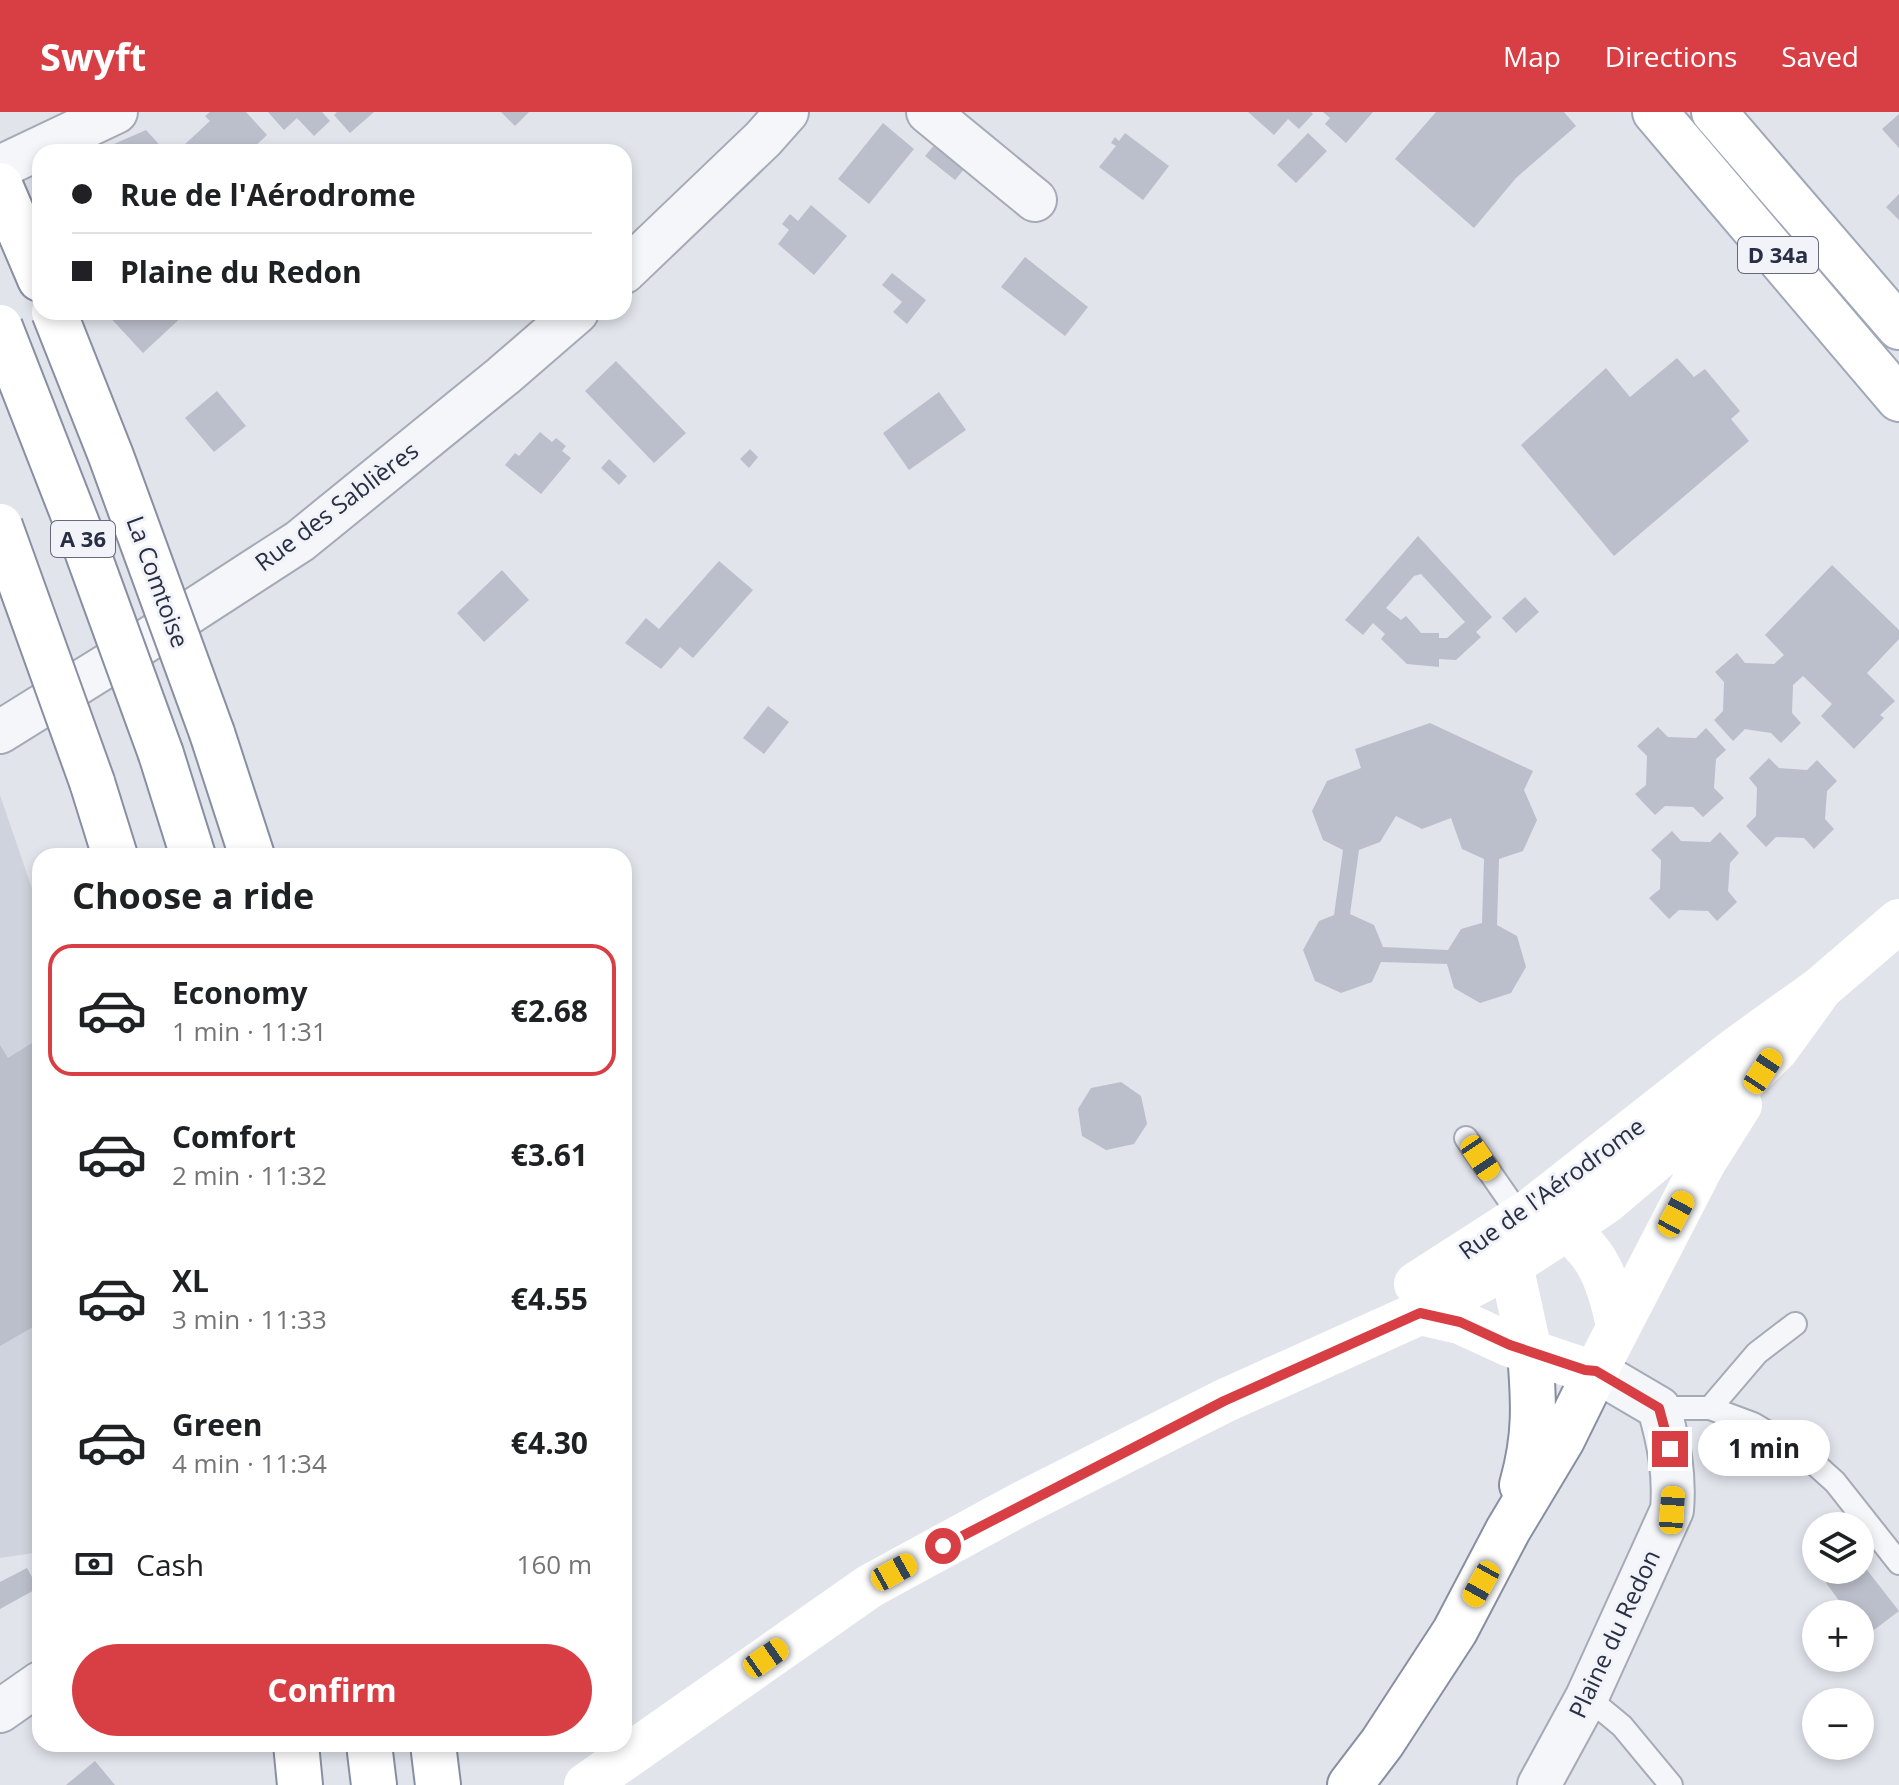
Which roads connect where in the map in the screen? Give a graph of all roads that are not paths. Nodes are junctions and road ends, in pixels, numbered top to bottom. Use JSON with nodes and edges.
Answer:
{"nodes":[{"id":1,"x":116,"y":112,"type":"edge"},
{"id":2,"x":787,"y":112,"type":"edge"},
{"id":3,"x":928,"y":112,"type":"edge"},
{"id":4,"x":1655,"y":112,"type":"edge"},
{"id":5,"x":1714,"y":112,"type":"edge"},
{"id":6,"x":49,"y":144,"type":"edge"},
{"id":7,"x":32,"y":152,"type":"edge"},
{"id":8,"x":0,"y":167,"type":"edge"},
{"id":9,"x":0,"y":185,"type":"edge"},
{"id":10,"x":1035,"y":200,"type":"dead end"},
{"id":11,"x":32,"y":260,"type":"edge"},
{"id":12,"x":632,"y":264,"type":"edge"},
{"id":13,"x":57,"y":320,"type":"edge"},
{"id":14,"x":568,"y":320,"type":"edge"},
{"id":15,"x":0,"y":327,"type":"edge"},
{"id":16,"x":1899,"y":327,"type":"edge"},
{"id":17,"x":1899,"y":399,"type":"edge"},
{"id":18,"x":0,"y":526,"type":"edge"},
{"id":19,"x":0,"y":732,"type":"edge"},
{"id":20,"x":113,"y":848,"type":"edge"},
{"id":21,"x":190,"y":848,"type":"edge"},
{"id":22,"x":249,"y":848,"type":"edge"},
{"id":23,"x":1899,"y":921,"type":"edge"},
{"id":24,"x":1821,"y":988,"type":"junction"},
{"id":25,"x":1777,"y":1049,"type":"junction"},
{"id":26,"x":1466,"y":1138,"type":"dead end"},
{"id":27,"x":1528,"y":1229,"type":"junction"},
{"id":28,"x":1420,"y":1313,"type":"junction"},
{"id":29,"x":1795,"y":1324,"type":"dead end"},
{"id":30,"x":1618,"y":1327,"type":"junction"},
{"id":31,"x":1530,"y":1352,"type":"junction"},
{"id":32,"x":1596,"y":1371,"type":"junction"},
{"id":33,"x":1274,"y":1378,"type":"junction"},
{"id":34,"x":1659,"y":1408,"type":"junction"},
{"id":35,"x":1710,"y":1408,"type":"junction"},
{"id":36,"x":1508,"y":1530,"type":"junction"},
{"id":37,"x":1899,"y":1563,"type":"edge"},
{"id":38,"x":32,"y":1689,"type":"edge"},
{"id":39,"x":1587,"y":1697,"type":"junction"},
{"id":40,"x":0,"y":1711,"type":"edge"},
{"id":41,"x":297,"y":1752,"type":"edge"},
{"id":42,"x":370,"y":1752,"type":"edge"},
{"id":43,"x":434,"y":1752,"type":"edge"},
{"id":44,"x":300,"y":1785,"type":"edge"},
{"id":45,"x":374,"y":1785,"type":"edge"},
{"id":46,"x":438,"y":1785,"type":"edge"},
{"id":47,"x":586,"y":1785,"type":"edge"},
{"id":48,"x":1350,"y":1785,"type":"edge"},
{"id":49,"x":1539,"y":1785,"type":"edge"},
{"id":50,"x":1671,"y":1785,"type":"edge"}],
"edges":[{"from":1,"to":6,"type":"street"},
{"from":2,"to":12,"type":"street"},
{"from":3,"to":10,"type":"street"},
{"from":4,"to":17,"type":"main road","number":"D 34a"},
{"from":5,"to":16,"type":"main road","number":"D 34a"},
{"from":7,"to":8,"type":"street"},
{"from":9,"to":11,"type":"main road"},
{"from":13,"to":22,"type":"main road","name":"La Comtoise","number":"A 36","bridge":true},
{"from":14,"to":19,"type":"street","name":"Rue des Sablières"},
{"from":15,"to":21,"type":"main road","number":"A 36","bridge":true},
{"from":18,"to":20,"type":"main road","bridge":true},
{"from":23,"to":24,"type":"main road","name":"Rue de l'Aérodrome"},
{"from":24,"to":25,"type":"main road","name":"Rue de l'Aérodrome"},
{"from":24,"to":27,"type":"main road","name":"Rue de l'Aérodrome"},
{"from":25,"to":27,"type":"main road","name":"Rue de l'Aérodrome"},
{"from":25,"to":30,"type":"main road"},
{"from":26,"to":27,"type":"lane"},
{"from":27,"to":28,"type":"main road","name":"Rue de l'Aérodrome"},
{"from":27,"to":30,"type":"main road"},
{"from":27,"to":31,"type":"main road"},
{"from":27,"to":33,"type":"main road","name":"Rue de l'Aérodrome"},
{"from":28,"to":31,"type":"main road"},
{"from":28,"to":33,"type":"main road","name":"Rue de l'Aérodrome"},
{"from":29,"to":35,"type":"lane"},
{"from":30,"to":32,"type":"main road"},
{"from":31,"to":32,"type":"main road"},
{"from":31,"to":36,"type":"main road"},
{"from":32,"to":34,"type":"street"},
{"from":32,"to":36,"type":"main road"},
{"from":33,"to":47,"type":"main road","name":"Rue de l'Aérodrome"},
{"from":34,"to":35,"type":"lane"},
{"from":34,"to":39,"type":"street","name":"Plaine du Redon"},
{"from":35,"to":37,"type":"lane"},
{"from":36,"to":48,"type":"main road"},
{"from":38,"to":40,"type":"street"},
{"from":39,"to":49,"type":"street","name":"Plaine du Redon"},
{"from":39,"to":50,"type":"lane"},
{"from":41,"to":44,"type":"main road"},
{"from":42,"to":45,"type":"main road"},
{"from":43,"to":46,"type":"main road"}]}
